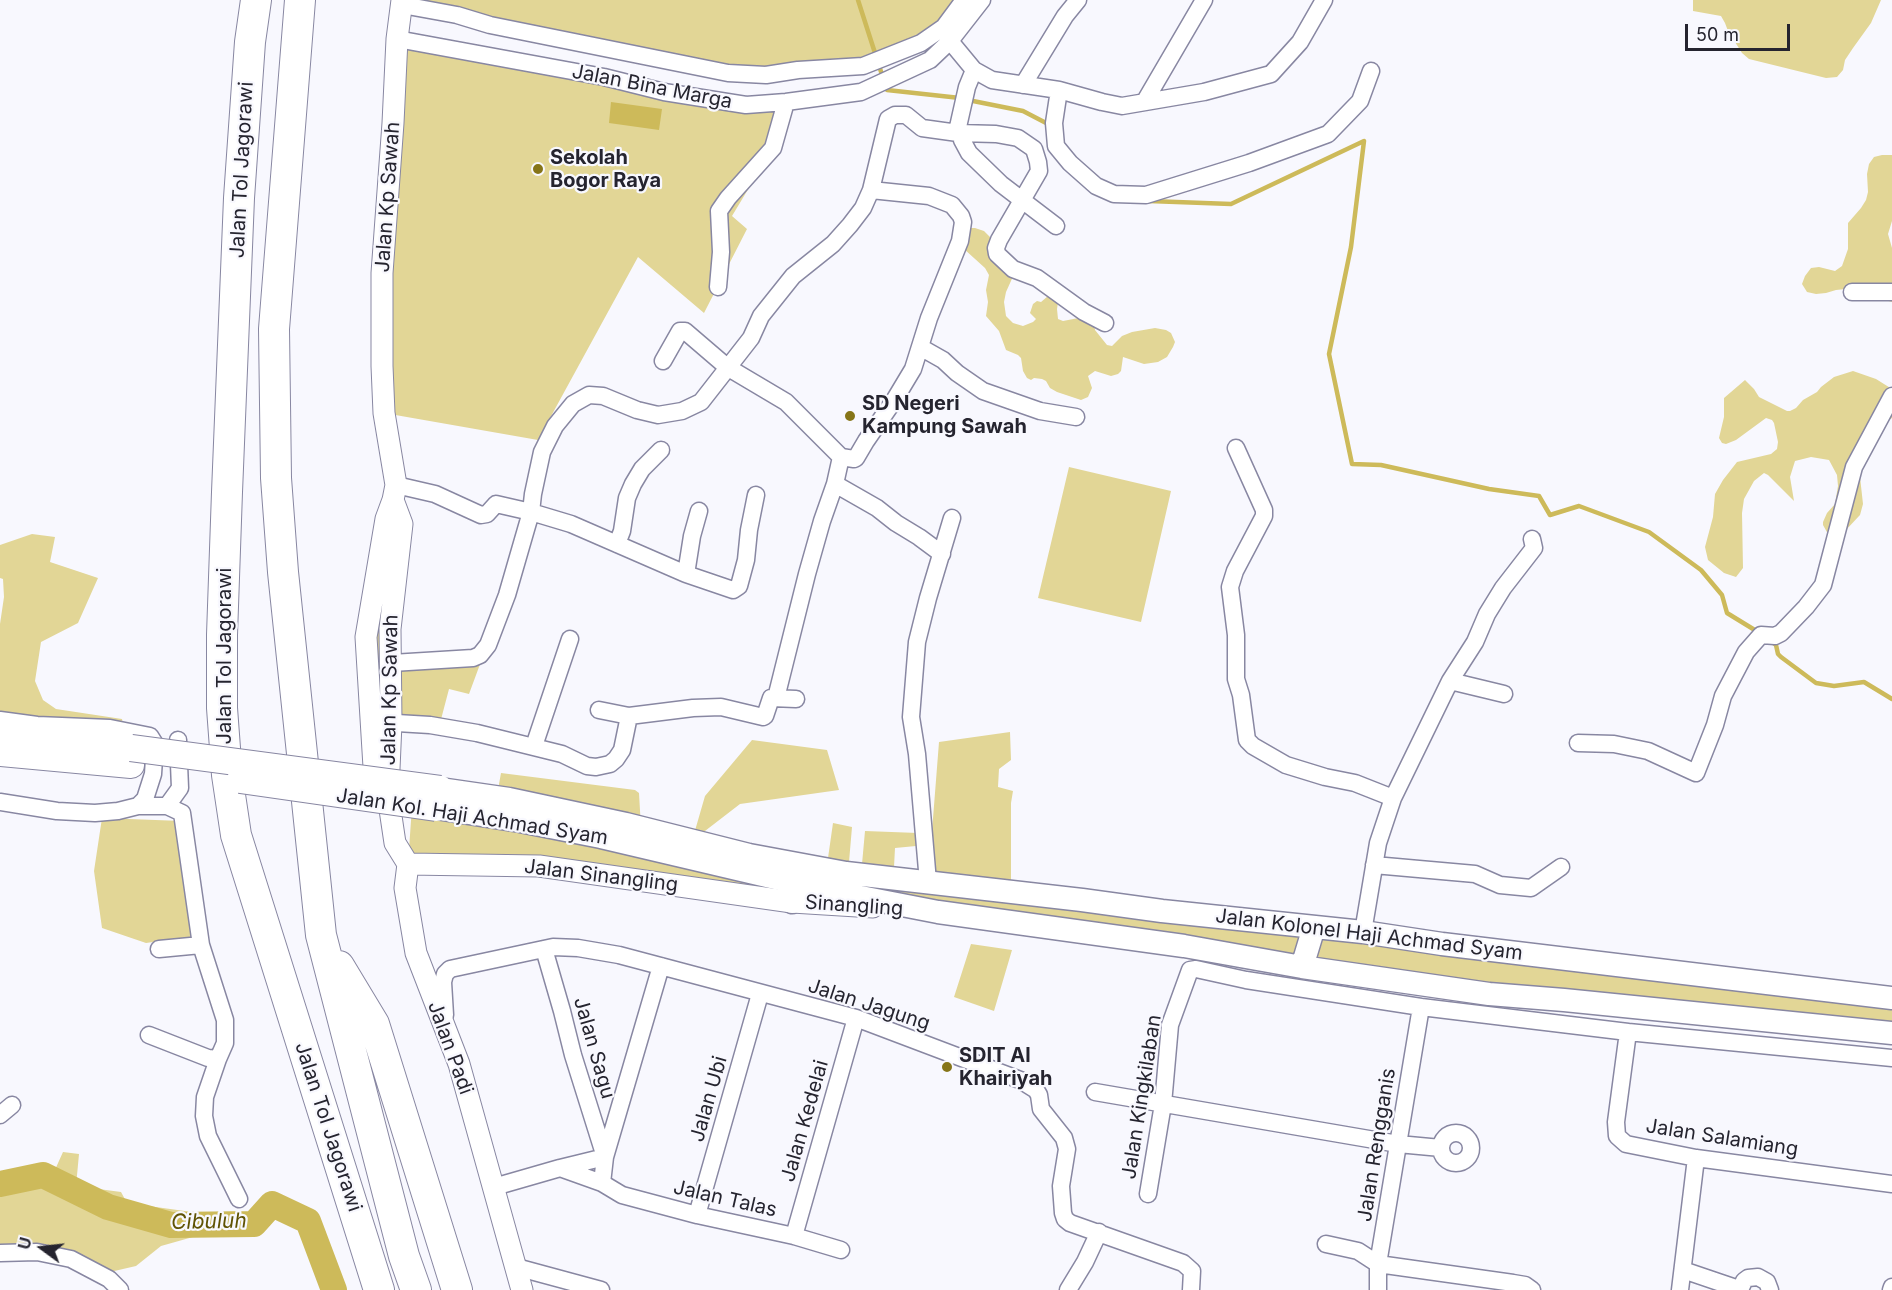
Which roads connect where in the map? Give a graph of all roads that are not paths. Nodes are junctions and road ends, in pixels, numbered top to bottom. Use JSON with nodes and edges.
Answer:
{"nodes":[{"id":1,"x":256,"y":0,"type":"edge"},
{"id":2,"x":300,"y":0,"type":"edge"},
{"id":3,"x":964,"y":0,"type":"edge"},
{"id":4,"x":982,"y":0,"type":"edge"},
{"id":5,"x":1078,"y":0,"type":"edge"},
{"id":6,"x":1204,"y":0,"type":"edge"},
{"id":7,"x":1323,"y":0,"type":"edge"},
{"id":8,"x":402,"y":3,"type":"edge"},
{"id":9,"x":947,"y":34,"type":"junction"},
{"id":10,"x":397,"y":39,"type":"junction"},
{"id":11,"x":855,"y":66,"type":"junction"},
{"id":12,"x":974,"y":70,"type":"junction"},
{"id":13,"x":1371,"y":71,"type":"dead end"},
{"id":14,"x":1023,"y":85,"type":"junction"},
{"id":15,"x":1059,"y":90,"type":"junction"},
{"id":16,"x":854,"y":93,"type":"junction"},
{"id":17,"x":1145,"y":101,"type":"junction"},
{"id":18,"x":786,"y":102,"type":"junction"},
{"id":19,"x":958,"y":130,"type":"junction"},
{"id":20,"x":871,"y":190,"type":"junction"},
{"id":21,"x":1021,"y":200,"type":"junction"},
{"id":22,"x":1056,"y":226,"type":"dead end"},
{"id":23,"x":718,"y":287,"type":"dead end"},
{"id":24,"x":1852,"y":292,"type":"dead end"},
{"id":25,"x":1892,"y":292,"type":"edge"},
{"id":26,"x":1105,"y":323,"type":"dead end"},
{"id":27,"x":920,"y":347,"type":"junction"},
{"id":28,"x":663,"y":361,"type":"dead end"},
{"id":29,"x":727,"y":367,"type":"junction"},
{"id":30,"x":1892,"y":396,"type":"edge"},
{"id":31,"x":1076,"y":417,"type":"dead end"},
{"id":32,"x":1236,"y":448,"type":"dead end"},
{"id":33,"x":661,"y":450,"type":"dead end"},
{"id":34,"x":840,"y":457,"type":"junction"},
{"id":35,"x":836,"y":484,"type":"junction"},
{"id":36,"x":395,"y":493,"type":"junction"},
{"id":37,"x":756,"y":495,"type":"dead end"},
{"id":38,"x":531,"y":512,"type":"junction"},
{"id":39,"x":699,"y":512,"type":"dead end"},
{"id":40,"x":952,"y":518,"type":"dead end"},
{"id":41,"x":1532,"y":539,"type":"dead end"},
{"id":42,"x":617,"y":544,"type":"junction"},
{"id":43,"x":942,"y":554,"type":"junction"},
{"id":44,"x":686,"y":574,"type":"junction"},
{"id":45,"x":570,"y":639,"type":"dead end"},
{"id":46,"x":392,"y":663,"type":"junction"},
{"id":47,"x":1450,"y":681,"type":"junction"},
{"id":48,"x":1504,"y":694,"type":"dead end"},
{"id":49,"x":776,"y":698,"type":"junction"},
{"id":50,"x":796,"y":699,"type":"dead end"},
{"id":51,"x":599,"y":710,"type":"dead end"},
{"id":52,"x":629,"y":716,"type":"junction"},
{"id":53,"x":0,"y":720,"type":"edge"},
{"id":54,"x":381,"y":722,"type":"junction"},
{"id":55,"x":0,"y":734,"type":"edge"},
{"id":56,"x":178,"y":741,"type":"dead end"},
{"id":57,"x":1578,"y":743,"type":"dead end"},
{"id":58,"x":534,"y":746,"type":"junction"},
{"id":59,"x":0,"y":753,"type":"edge"},
{"id":60,"x":131,"y":756,"type":"junction"},
{"id":61,"x":1393,"y":798,"type":"junction"},
{"id":62,"x":438,"y":799,"type":"junction"},
{"id":63,"x":0,"y":802,"type":"edge"},
{"id":64,"x":138,"y":806,"type":"junction"},
{"id":65,"x":167,"y":806,"type":"junction"},
{"id":66,"x":408,"y":864,"type":"junction"},
{"id":67,"x":1374,"y":865,"type":"junction"},
{"id":68,"x":1561,"y":867,"type":"dead end"},
{"id":69,"x":846,"y":873,"type":"junction"},
{"id":70,"x":928,"y":882,"type":"junction"},
{"id":71,"x":819,"y":888,"type":"junction"},
{"id":72,"x":793,"y":892,"type":"junction"},
{"id":73,"x":938,"y":912,"type":"junction"},
{"id":74,"x":1286,"y":924,"type":"junction"},
{"id":75,"x":1314,"y":927,"type":"junction"},
{"id":76,"x":1363,"y":932,"type":"junction"},
{"id":77,"x":321,"y":935,"type":"junction"},
{"id":78,"x":201,"y":945,"type":"junction"},
{"id":79,"x":159,"y":949,"type":"dead end"},
{"id":80,"x":544,"y":950,"type":"junction"},
{"id":81,"x":1275,"y":961,"type":"junction"},
{"id":82,"x":661,"y":966,"type":"junction"},
{"id":83,"x":1302,"y":967,"type":"junction"},
{"id":84,"x":760,"y":994,"type":"junction"},
{"id":85,"x":1892,"y":998,"type":"edge"},
{"id":86,"x":1421,"y":1007,"type":"junction"},
{"id":87,"x":856,"y":1018,"type":"junction"},
{"id":88,"x":442,"y":1024,"type":"junction"},
{"id":89,"x":1628,"y":1032,"type":"junction"},
{"id":90,"x":1892,"y":1033,"type":"edge"},
{"id":91,"x":149,"y":1035,"type":"dead end"},
{"id":92,"x":1892,"y":1058,"type":"edge"},
{"id":93,"x":218,"y":1059,"type":"junction"},
{"id":94,"x":1095,"y":1092,"type":"dead end"},
{"id":95,"x":1163,"y":1104,"type":"junction"},
{"id":96,"x":1398,"y":1144,"type":"junction"},
{"id":97,"x":1441,"y":1148,"type":"dead end"},
{"id":98,"x":605,"y":1157,"type":"junction"},
{"id":99,"x":1696,"y":1158,"type":"junction"},
{"id":100,"x":560,"y":1168,"type":"junction"},
{"id":101,"x":602,"y":1183,"type":"junction"},
{"id":102,"x":1892,"y":1184,"type":"edge"},
{"id":103,"x":494,"y":1187,"type":"junction"},
{"id":104,"x":1148,"y":1194,"type":"dead end"},
{"id":105,"x":240,"y":1199,"type":"dead end"},
{"id":106,"x":697,"y":1215,"type":"junction"},
{"id":107,"x":1099,"y":1232,"type":"junction"},
{"id":108,"x":794,"y":1236,"type":"junction"},
{"id":109,"x":1326,"y":1244,"type":"dead end"},
{"id":110,"x":841,"y":1250,"type":"dead end"},
{"id":111,"x":0,"y":1253,"type":"edge"},
{"id":112,"x":1378,"y":1264,"type":"junction"},
{"id":113,"x":516,"y":1268,"type":"junction"},
{"id":114,"x":1683,"y":1270,"type":"junction"},
{"id":115,"x":120,"y":1290,"type":"edge"},
{"id":116,"x":379,"y":1290,"type":"edge"},
{"id":117,"x":416,"y":1290,"type":"edge"},
{"id":118,"x":457,"y":1290,"type":"edge"},
{"id":119,"x":522,"y":1290,"type":"edge"},
{"id":120,"x":601,"y":1290,"type":"edge"},
{"id":121,"x":1068,"y":1290,"type":"edge"},
{"id":122,"x":1191,"y":1290,"type":"edge"},
{"id":123,"x":1378,"y":1290,"type":"edge"},
{"id":124,"x":1532,"y":1290,"type":"edge"},
{"id":125,"x":1680,"y":1290,"type":"edge"},
{"id":126,"x":1739,"y":1290,"type":"edge"},
{"id":127,"x":1770,"y":1290,"type":"edge"}],
"edges":[{"from":1,"to":116,"type":"highway","name":"Jalan Tol Jagorawi"},
{"from":2,"to":77,"type":"highway","name":"Jalan Tol Jagorawi"},
{"from":3,"to":9,"type":"street","name":"Jalan Bina Marga"},
{"from":4,"to":9,"type":"street","name":"Jalan Bina Marga"},
{"from":5,"to":14,"type":"street"},
{"from":6,"to":17,"type":"street"},
{"from":7,"to":17,"type":"street"},
{"from":8,"to":10,"type":"street","name":"Jalan Kp Sawah"},
{"from":8,"to":11,"type":"street"},
{"from":9,"to":11,"type":"street"},
{"from":9,"to":12,"type":"street"},
{"from":9,"to":16,"type":"street","name":"Jalan Bina Marga"},
{"from":10,"to":18,"type":"street","name":"Jalan Bina Marga"},
{"from":10,"to":36,"type":"street","name":"Jalan Kp Sawah"},
{"from":11,"to":16,"type":"street"},
{"from":12,"to":14,"type":"street"},
{"from":12,"to":19,"type":"street"},
{"from":13,"to":15,"type":"street"},
{"from":14,"to":15,"type":"street"},
{"from":15,"to":17,"type":"street"},
{"from":16,"to":18,"type":"street","name":"Jalan Bina Marga"},
{"from":18,"to":23,"type":"street"},
{"from":19,"to":20,"type":"street"},
{"from":19,"to":21,"type":"street"},
{"from":19,"to":21,"type":"street"},
{"from":20,"to":27,"type":"street"},
{"from":20,"to":29,"type":"street"},
{"from":21,"to":22,"type":"street"},
{"from":21,"to":26,"type":"street"},
{"from":24,"to":25,"type":"street"},
{"from":27,"to":31,"type":"street"},
{"from":27,"to":34,"type":"street"},
{"from":28,"to":29,"type":"street"},
{"from":29,"to":34,"type":"street"},
{"from":29,"to":38,"type":"street"},
{"from":30,"to":57,"type":"street"},
{"from":32,"to":61,"type":"street"},
{"from":33,"to":42,"type":"street"},
{"from":34,"to":35,"type":"street"},
{"from":35,"to":43,"type":"street"},
{"from":35,"to":49,"type":"street"},
{"from":36,"to":38,"type":"street"},
{"from":36,"to":46,"type":"street","name":"Jalan Kp Sawah"},
{"from":36,"to":54,"type":"street","name":"Jalan Kp Sawah"},
{"from":37,"to":44,"type":"street"},
{"from":38,"to":42,"type":"street"},
{"from":38,"to":46,"type":"street"},
{"from":39,"to":44,"type":"street"},
{"from":40,"to":43,"type":"street"},
{"from":41,"to":47,"type":"street"},
{"from":42,"to":44,"type":"street"},
{"from":43,"to":70,"type":"street"},
{"from":45,"to":58,"type":"street"},
{"from":46,"to":54,"type":"street","name":"Jalan Kp Sawah"},
{"from":47,"to":48,"type":"street"},
{"from":47,"to":61,"type":"street"},
{"from":49,"to":50,"type":"street"},
{"from":49,"to":52,"type":"street"},
{"from":51,"to":52,"type":"street"},
{"from":52,"to":58,"type":"street"},
{"from":53,"to":64,"type":"street"},
{"from":54,"to":58,"type":"street"},
{"from":54,"to":66,"type":"street","name":"Jalan Kp Sawah"},
{"from":55,"to":60,"type":"main road","name":"Jalan Kol. Haji Achmad Syam"},
{"from":56,"to":65,"type":"street"},
{"from":59,"to":60,"type":"main road","name":"Jalan Kol. Haji Achmad Syam"},
{"from":60,"to":62,"type":"main road","name":"Jalan Kol. Haji Achmad Syam","bridge":true},
{"from":61,"to":67,"type":"street"},
{"from":62,"to":69,"type":"main road","name":"Jalan Kol. Haji Achmad Syam"},
{"from":62,"to":72,"type":"main road","name":"Jalan Kol. Haji Achmad Syam"},
{"from":63,"to":64,"type":"street"},
{"from":64,"to":65,"type":"street"},
{"from":65,"to":78,"type":"street"},
{"from":66,"to":72,"type":"street","name":"Jalan Sinangling"},
{"from":66,"to":88,"type":"street","name":"Jalan Padi"},
{"from":67,"to":68,"type":"street"},
{"from":67,"to":76,"type":"street"},
{"from":69,"to":70,"type":"main road","name":"Jalan Kolonel Haji Achmad Syam"},
{"from":69,"to":71,"type":"main road"},
{"from":70,"to":74,"type":"main road","name":"Jalan Kolonel Haji Achmad Syam"},
{"from":71,"to":72,"type":"main road","name":"Jalan Kol. Haji Achmad Syam"},
{"from":71,"to":73,"type":"main road","name":"Jalan Kol. Haji Achmad Syam"},
{"from":72,"to":73,"type":"street","name":"Sinangling"},
{"from":73,"to":81,"type":"main road","name":"Jalan Kolonel Haji Achmad Syam"},
{"from":74,"to":75,"type":"main road","name":"Jalan Kolonel Haji Achmad Syam"},
{"from":74,"to":81,"type":"main road"},
{"from":75,"to":76,"type":"main road","name":"Jalan Kolonel Haji Achmad Syam"},
{"from":75,"to":83,"type":"main road"},
{"from":76,"to":85,"type":"main road","name":"Jalan Kolonel Haji Achmad Syam"},
{"from":77,"to":117,"type":"highway","name":"Jalan Tol Jagorawi"},
{"from":77,"to":118,"type":"highway"},
{"from":78,"to":79,"type":"street"},
{"from":78,"to":93,"type":"street"},
{"from":80,"to":82,"type":"street","name":"Jalan Jagung"},
{"from":80,"to":88,"type":"street","name":"Jalan Jagung"},
{"from":80,"to":98,"type":"street","name":"Jalan Sagu"},
{"from":81,"to":83,"type":"main road","name":"Jalan Kolonel Haji Achmad Syam"},
{"from":82,"to":84,"type":"street","name":"Jalan Jagung"},
{"from":82,"to":98,"type":"street"},
{"from":83,"to":90,"type":"main road","name":"Jalan Kolonel Haji Achmad Syam"},
{"from":84,"to":87,"type":"street","name":"Jalan Jagung"},
{"from":84,"to":106,"type":"street","name":"Jalan Ubi"},
{"from":86,"to":89,"type":"street"},
{"from":86,"to":95,"type":"street","name":"Jalan Kingkilaban"},
{"from":86,"to":96,"type":"street","name":"Jalan Rengganis"},
{"from":87,"to":107,"type":"street","name":"Jalan Jagung"},
{"from":87,"to":108,"type":"street","name":"Jalan Kedelai"},
{"from":88,"to":103,"type":"street","name":"Jalan Padi"},
{"from":89,"to":92,"type":"street"},
{"from":89,"to":99,"type":"street","name":"Jalan Salamiang"},
{"from":91,"to":93,"type":"street"},
{"from":93,"to":105,"type":"street"},
{"from":94,"to":95,"type":"street"},
{"from":95,"to":96,"type":"street"},
{"from":95,"to":104,"type":"street","name":"Jalan Kingkilaban"},
{"from":96,"to":97,"type":"street"},
{"from":96,"to":112,"type":"street","name":"Jalan Rengganis"},
{"from":98,"to":100,"type":"street"},
{"from":98,"to":101,"type":"street"},
{"from":99,"to":102,"type":"street","name":"Jalan Salamiang"},
{"from":99,"to":114,"type":"street"},
{"from":100,"to":101,"type":"street","name":"Jalan Talas"},
{"from":100,"to":103,"type":"street"},
{"from":101,"to":106,"type":"street","name":"Jalan Talas"},
{"from":103,"to":113,"type":"street","name":"Jalan Padi"},
{"from":106,"to":108,"type":"street","name":"Jalan Talas"},
{"from":107,"to":121,"type":"street"},
{"from":107,"to":122,"type":"street","name":"Jalan Jagung"},
{"from":108,"to":110,"type":"street","name":"Jalan Talas"},
{"from":109,"to":112,"type":"street"},
{"from":111,"to":115,"type":"street"},
{"from":112,"to":123,"type":"street","name":"Jalan Rengganis"},
{"from":112,"to":124,"type":"street"},
{"from":113,"to":119,"type":"street","name":"Jalan Padi"},
{"from":113,"to":120,"type":"street"},
{"from":114,"to":125,"type":"street"},
{"from":114,"to":126,"type":"street"},
{"from":126,"to":127,"type":"street"}]}
